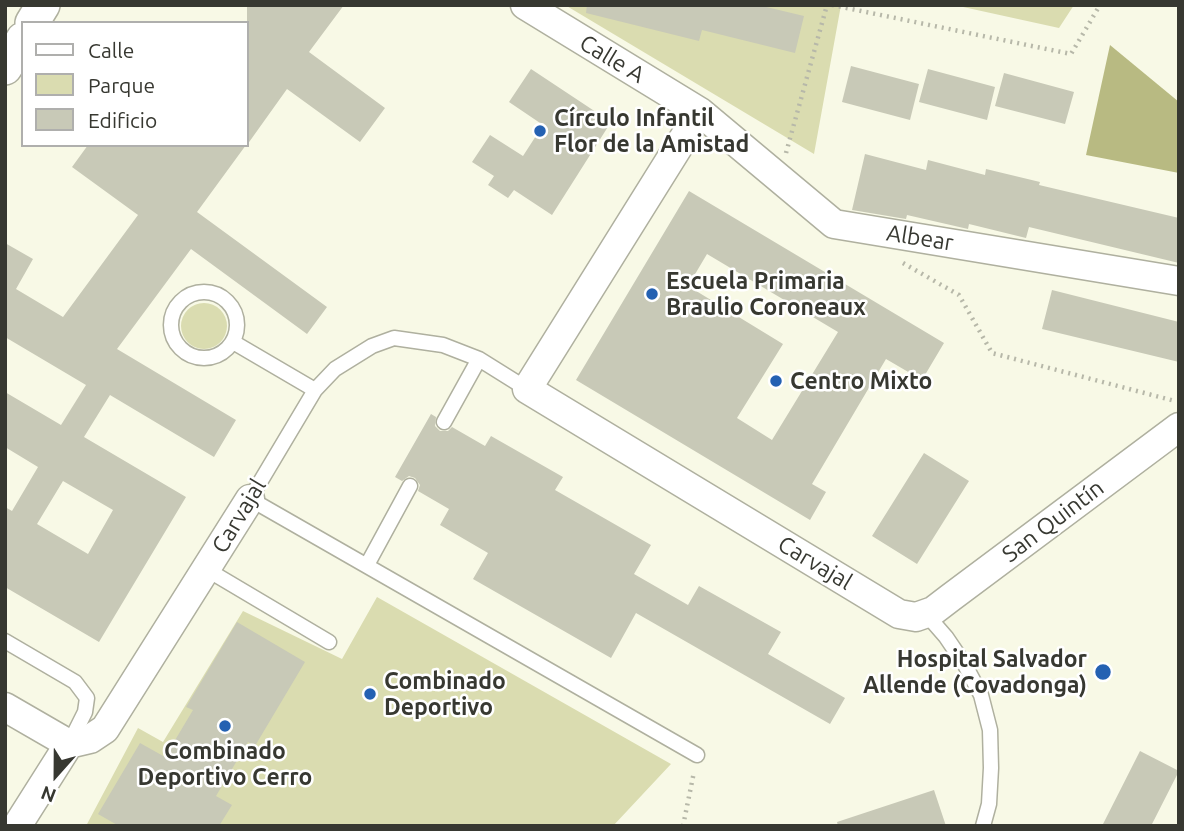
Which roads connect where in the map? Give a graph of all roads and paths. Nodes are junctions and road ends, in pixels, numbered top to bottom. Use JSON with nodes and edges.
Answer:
{"nodes":[{"id":1,"x":43,"y":5,"type":"edge"},
{"id":2,"x":830,"y":5,"type":"edge"},
{"id":3,"x":1100,"y":5,"type":"edge"},
{"id":4,"x":539,"y":9,"type":"edge"},
{"id":5,"x":33,"y":21,"type":"edge"},
{"id":6,"x":21,"y":42,"type":"edge"},
{"id":7,"x":5,"y":68,"type":"edge"},
{"id":8,"x":700,"y":112,"type":"junction"},
{"id":9,"x":779,"y":178,"type":"junction"},
{"id":10,"x":902,"y":263,"type":"dead end"},
{"id":11,"x":1179,"y":281,"type":"edge"},
{"id":12,"x":233,"y":342,"type":"junction"},
{"id":13,"x":479,"y":359,"type":"junction"},
{"id":14,"x":527,"y":389,"type":"junction"},
{"id":15,"x":315,"y":390,"type":"junction"},
{"id":16,"x":1179,"y":402,"type":"edge"},
{"id":17,"x":444,"y":422,"type":"dead end"},
{"id":18,"x":1179,"y":427,"type":"edge"},
{"id":19,"x":410,"y":486,"type":"dead end"},
{"id":20,"x":250,"y":499,"type":"junction"},
{"id":21,"x":367,"y":565,"type":"junction"},
{"id":22,"x":206,"y":569,"type":"junction"},
{"id":23,"x":926,"y":614,"type":"junction"},
{"id":24,"x":5,"y":641,"type":"edge"},
{"id":25,"x":329,"y":642,"type":"dead end"},
{"id":26,"x":5,"y":707,"type":"edge"},
{"id":27,"x":69,"y":744,"type":"junction"},
{"id":28,"x":697,"y":755,"type":"joint"},
{"id":29,"x":17,"y":826,"type":"edge"},
{"id":30,"x":682,"y":826,"type":"edge"},
{"id":31,"x":983,"y":826,"type":"edge"}],
"edges":[{"from":1,"to":5,"type":"street"},
{"from":2,"to":3,"type":"path"},
{"from":2,"to":9,"type":"path"},
{"from":4,"to":8,"type":"street","name":"Calle A"},
{"from":6,"to":7,"type":"street"},
{"from":8,"to":9,"type":"street","name":"Albear"},
{"from":8,"to":14,"type":"street"},
{"from":9,"to":11,"type":"street","name":"Albear"},
{"from":10,"to":16,"type":"path"},
{"from":12,"to":12,"type":"lane"},
{"from":12,"to":15,"type":"lane"},
{"from":13,"to":14,"type":"lane","name":"Carvajal"},
{"from":13,"to":15,"type":"lane","name":"Carvajal"},
{"from":13,"to":17,"type":"lane"},
{"from":14,"to":23,"type":"street","name":"Carvajal"},
{"from":15,"to":20,"type":"lane","name":"Carvajal"},
{"from":18,"to":23,"type":"street","name":"San Quintín"},
{"from":19,"to":21,"type":"lane"},
{"from":20,"to":21,"type":"lane"},
{"from":20,"to":22,"type":"street","name":"Carvajal"},
{"from":21,"to":28,"type":"lane"},
{"from":22,"to":25,"type":"lane"},
{"from":22,"to":27,"type":"street","name":"Carvajal"},
{"from":23,"to":31,"type":"lane"},
{"from":24,"to":27,"type":"lane"},
{"from":26,"to":27,"type":"street"},
{"from":27,"to":29,"type":"street"},
{"from":28,"to":30,"type":"path"}]}
